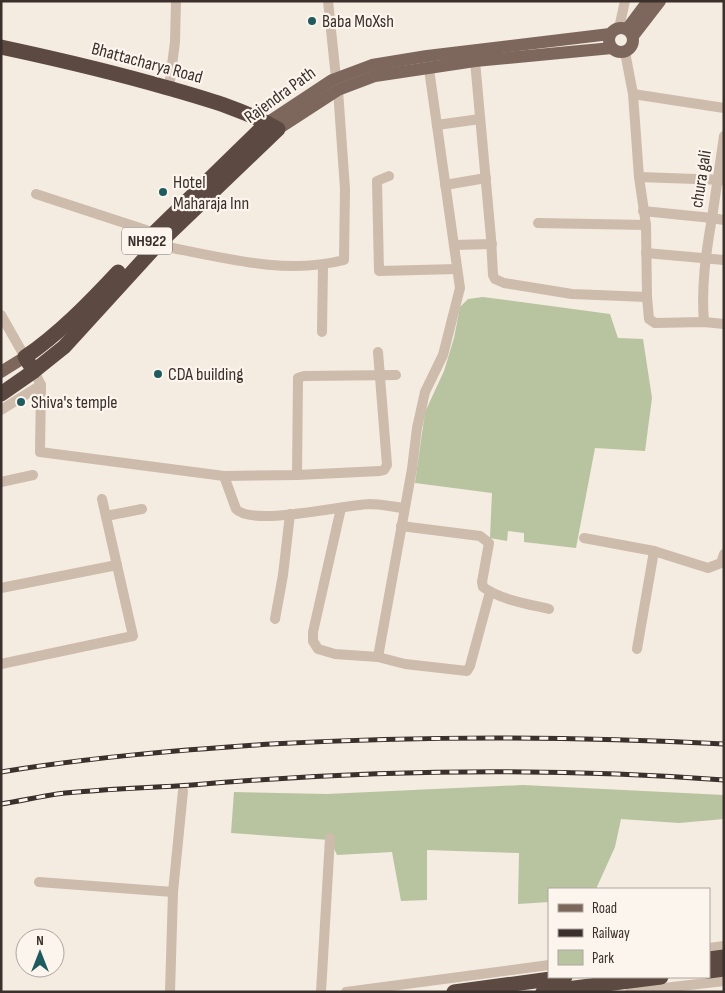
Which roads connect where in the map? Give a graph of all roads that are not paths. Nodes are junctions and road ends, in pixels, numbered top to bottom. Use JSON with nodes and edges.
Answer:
{"nodes":[{"id":1,"x":176,"y":1,"type":"edge"},
{"id":2,"x":328,"y":1,"type":"edge"},
{"id":3,"x":625,"y":1,"type":"edge"},
{"id":4,"x":648,"y":1,"type":"edge"},
{"id":5,"x":660,"y":1,"type":"edge"},
{"id":6,"x":622,"y":32,"type":"junction"},
{"id":7,"x":1,"y":47,"type":"edge"},
{"id":8,"x":612,"y":48,"type":"junction"},
{"id":9,"x":625,"y":52,"type":"junction"},
{"id":10,"x":1,"y":56,"type":"edge"},
{"id":11,"x":475,"y":61,"type":"junction"},
{"id":12,"x":428,"y":62,"type":"junction"},
{"id":13,"x":337,"y":84,"type":"junction"},
{"id":14,"x":169,"y":88,"type":"junction"},
{"id":15,"x":633,"y":94,"type":"junction"},
{"id":16,"x":724,"y":108,"type":"edge"},
{"id":17,"x":480,"y":119,"type":"junction"},
{"id":18,"x":437,"y":125,"type":"junction"},
{"id":19,"x":269,"y":129,"type":"junction"},
{"id":20,"x":724,"y":136,"type":"edge"},
{"id":21,"x":389,"y":176,"type":"dead end"},
{"id":22,"x":639,"y":177,"type":"junction"},
{"id":23,"x":486,"y":178,"type":"junction"},
{"id":24,"x":720,"y":180,"type":"edge"},
{"id":25,"x":446,"y":185,"type":"junction"},
{"id":26,"x":36,"y":194,"type":"dead end"},
{"id":27,"x":644,"y":211,"type":"junction"},
{"id":28,"x":712,"y":218,"type":"junction"},
{"id":29,"x":724,"y":220,"type":"edge"},
{"id":30,"x":538,"y":223,"type":"dead end"},
{"id":31,"x":646,"y":225,"type":"junction"},
{"id":32,"x":153,"y":239,"type":"junction"},
{"id":33,"x":492,"y":244,"type":"junction"},
{"id":34,"x":454,"y":245,"type":"junction"},
{"id":35,"x":646,"y":253,"type":"junction"},
{"id":36,"x":706,"y":258,"type":"junction"},
{"id":37,"x":724,"y":260,"type":"edge"},
{"id":38,"x":323,"y":265,"type":"junction"},
{"id":39,"x":457,"y":270,"type":"junction"},
{"id":40,"x":647,"y":297,"type":"junction"},
{"id":41,"x":1,"y":315,"type":"edge"},
{"id":42,"x":704,"y":322,"type":"junction"},
{"id":43,"x":724,"y":324,"type":"edge"},
{"id":44,"x":322,"y":332,"type":"dead end"},
{"id":45,"x":52,"y":336,"type":"junction"},
{"id":46,"x":64,"y":347,"type":"junction"},
{"id":47,"x":378,"y":352,"type":"dead end"},
{"id":48,"x":25,"y":357,"type":"junction"},
{"id":49,"x":1,"y":372,"type":"edge"},
{"id":50,"x":396,"y":375,"type":"dead end"},
{"id":51,"x":380,"y":376,"type":"junction"},
{"id":52,"x":34,"y":378,"type":"junction"},
{"id":53,"x":1,"y":394,"type":"edge"},
{"id":54,"x":1,"y":410,"type":"edge"},
{"id":55,"x":33,"y":475,"type":"dead end"},
{"id":56,"x":297,"y":475,"type":"junction"},
{"id":57,"x":224,"y":476,"type":"junction"},
{"id":58,"x":1,"y":482,"type":"edge"},
{"id":59,"x":102,"y":499,"type":"dead end"},
{"id":60,"x":341,"y":508,"type":"junction"},
{"id":61,"x":404,"y":508,"type":"junction"},
{"id":62,"x":142,"y":509,"type":"dead end"},
{"id":63,"x":290,"y":514,"type":"junction"},
{"id":64,"x":106,"y":516,"type":"junction"},
{"id":65,"x":401,"y":526,"type":"junction"},
{"id":66,"x":584,"y":538,"type":"dead end"},
{"id":67,"x":654,"y":551,"type":"junction"},
{"id":68,"x":724,"y":554,"type":"edge"},
{"id":69,"x":117,"y":565,"type":"junction"},
{"id":70,"x":1,"y":588,"type":"edge"},
{"id":71,"x":490,"y":592,"type":"junction"},
{"id":72,"x":549,"y":609,"type":"dead end"},
{"id":73,"x":275,"y":619,"type":"dead end"},
{"id":74,"x":638,"y":649,"type":"dead end"},
{"id":75,"x":378,"y":657,"type":"junction"},
{"id":76,"x":1,"y":664,"type":"edge"},
{"id":77,"x":183,"y":791,"type":"dead end"},
{"id":78,"x":330,"y":838,"type":"dead end"},
{"id":79,"x":39,"y":882,"type":"dead end"},
{"id":80,"x":173,"y":892,"type":"junction"},
{"id":81,"x":724,"y":946,"type":"edge"},
{"id":82,"x":710,"y":948,"type":"edge"},
{"id":83,"x":724,"y":957,"type":"edge"},
{"id":84,"x":710,"y":959,"type":"edge"},
{"id":85,"x":548,"y":965,"type":"edge"},
{"id":86,"x":724,"y":969,"type":"edge"},
{"id":87,"x":710,"y":971,"type":"edge"},
{"id":88,"x":473,"y":974,"type":"junction"},
{"id":89,"x":558,"y":978,"type":"edge"},
{"id":90,"x":724,"y":981,"type":"edge"},
{"id":91,"x":656,"y":983,"type":"edge"},
{"id":92,"x":351,"y":991,"type":"edge"},
{"id":93,"x":170,"y":992,"type":"edge"},
{"id":94,"x":321,"y":992,"type":"edge"},
{"id":95,"x":346,"y":992,"type":"edge"},
{"id":96,"x":454,"y":992,"type":"edge"},
{"id":97,"x":475,"y":992,"type":"edge"},
{"id":98,"x":543,"y":992,"type":"edge"},
{"id":99,"x":630,"y":992,"type":"edge"}],
"edges":[{"from":1,"to":14,"type":"street"},
{"from":2,"to":13,"type":"street"},
{"from":3,"to":6,"type":"street"},
{"from":4,"to":6,"type":"main road"},
{"from":5,"to":6,"type":"main road"},
{"from":6,"to":8,"type":"main road"},
{"from":6,"to":9,"type":"main road"},
{"from":6,"to":12,"type":"main road","name":"Rajendra Path"},
{"from":7,"to":14,"type":"highway","name":"Bhattacharya Road"},
{"from":8,"to":9,"type":"main road","name":"Rajendra Path"},
{"from":8,"to":11,"type":"main road","name":"Rajendra Path"},
{"from":9,"to":15,"type":"street"},
{"from":10,"to":19,"type":"highway","name":"Bhattacharya Road"},
{"from":11,"to":12,"type":"main road","name":"Rajendra Path"},
{"from":11,"to":17,"type":"street"},
{"from":12,"to":13,"type":"main road","name":"Rajendra Path"},
{"from":12,"to":18,"type":"street"},
{"from":13,"to":19,"type":"main road","name":"Rajendra Path"},
{"from":13,"to":38,"type":"street"},
{"from":14,"to":19,"type":"highway","name":"Bhattacharya Road"},
{"from":15,"to":16,"type":"street"},
{"from":15,"to":22,"type":"street"},
{"from":17,"to":18,"type":"street"},
{"from":17,"to":23,"type":"street"},
{"from":18,"to":25,"type":"street"},
{"from":19,"to":32,"type":"highway","name":"Rajendra Path","number":"NH922"},
{"from":20,"to":24,"type":"street","name":"chura gali"},
{"from":21,"to":39,"type":"street"},
{"from":22,"to":24,"type":"street"},
{"from":22,"to":27,"type":"street"},
{"from":23,"to":25,"type":"street"},
{"from":23,"to":33,"type":"street"},
{"from":24,"to":28,"type":"street","name":"chura gali"},
{"from":25,"to":34,"type":"street"},
{"from":26,"to":32,"type":"street"},
{"from":27,"to":28,"type":"street","name":"chura gali"},
{"from":27,"to":31,"type":"street"},
{"from":28,"to":29,"type":"street"},
{"from":28,"to":36,"type":"street"},
{"from":30,"to":31,"type":"street"},
{"from":31,"to":35,"type":"street"},
{"from":32,"to":38,"type":"street"},
{"from":32,"to":45,"type":"highway","name":"Rajendra Path","number":"NH922"},
{"from":32,"to":46,"type":"highway","name":"Rajendra Path","number":"NH922"},
{"from":33,"to":34,"type":"street"},
{"from":33,"to":40,"type":"street"},
{"from":34,"to":39,"type":"street"},
{"from":35,"to":36,"type":"street"},
{"from":35,"to":40,"type":"street"},
{"from":36,"to":37,"type":"street"},
{"from":36,"to":42,"type":"street"},
{"from":38,"to":44,"type":"street"},
{"from":39,"to":61,"type":"street"},
{"from":40,"to":42,"type":"street"},
{"from":41,"to":48,"type":"street"},
{"from":42,"to":43,"type":"street"},
{"from":45,"to":46,"type":"highway"},
{"from":45,"to":48,"type":"highway","name":"Rajendra Path","number":"NH922"},
{"from":46,"to":52,"type":"highway","number":"NH922"},
{"from":47,"to":51,"type":"street"},
{"from":48,"to":49,"type":"main road"},
{"from":48,"to":52,"type":"highway"},
{"from":50,"to":51,"type":"street"},
{"from":51,"to":56,"type":"street"},
{"from":51,"to":56,"type":"street"},
{"from":52,"to":53,"type":"highway","number":"NH922"},
{"from":52,"to":54,"type":"street"},
{"from":52,"to":57,"type":"street"},
{"from":55,"to":58,"type":"street"},
{"from":56,"to":57,"type":"street"},
{"from":57,"to":63,"type":"street"},
{"from":59,"to":64,"type":"street"},
{"from":60,"to":61,"type":"street"},
{"from":60,"to":63,"type":"street"},
{"from":60,"to":75,"type":"street"},
{"from":61,"to":65,"type":"street"},
{"from":62,"to":64,"type":"street"},
{"from":63,"to":73,"type":"street"},
{"from":64,"to":69,"type":"street"},
{"from":65,"to":71,"type":"street"},
{"from":65,"to":75,"type":"street"},
{"from":66,"to":67,"type":"street"},
{"from":67,"to":68,"type":"street"},
{"from":67,"to":74,"type":"street"},
{"from":69,"to":70,"type":"street"},
{"from":69,"to":76,"type":"street"},
{"from":71,"to":72,"type":"street"},
{"from":71,"to":75,"type":"street"},
{"from":77,"to":80,"type":"street"},
{"from":78,"to":94,"type":"street"},
{"from":79,"to":80,"type":"street"},
{"from":80,"to":93,"type":"street"},
{"from":81,"to":82,"type":"street"},
{"from":83,"to":84,"type":"highway"},
{"from":85,"to":88,"type":"street"},
{"from":86,"to":87,"type":"highway"},
{"from":88,"to":92,"type":"street"},
{"from":88,"to":97,"type":"street"},
{"from":89,"to":96,"type":"highway","bridge":true},
{"from":90,"to":91,"type":"street"},
{"from":91,"to":98,"type":"highway","bridge":true},
{"from":91,"to":99,"type":"street"},
{"from":92,"to":95,"type":"street"}]}
